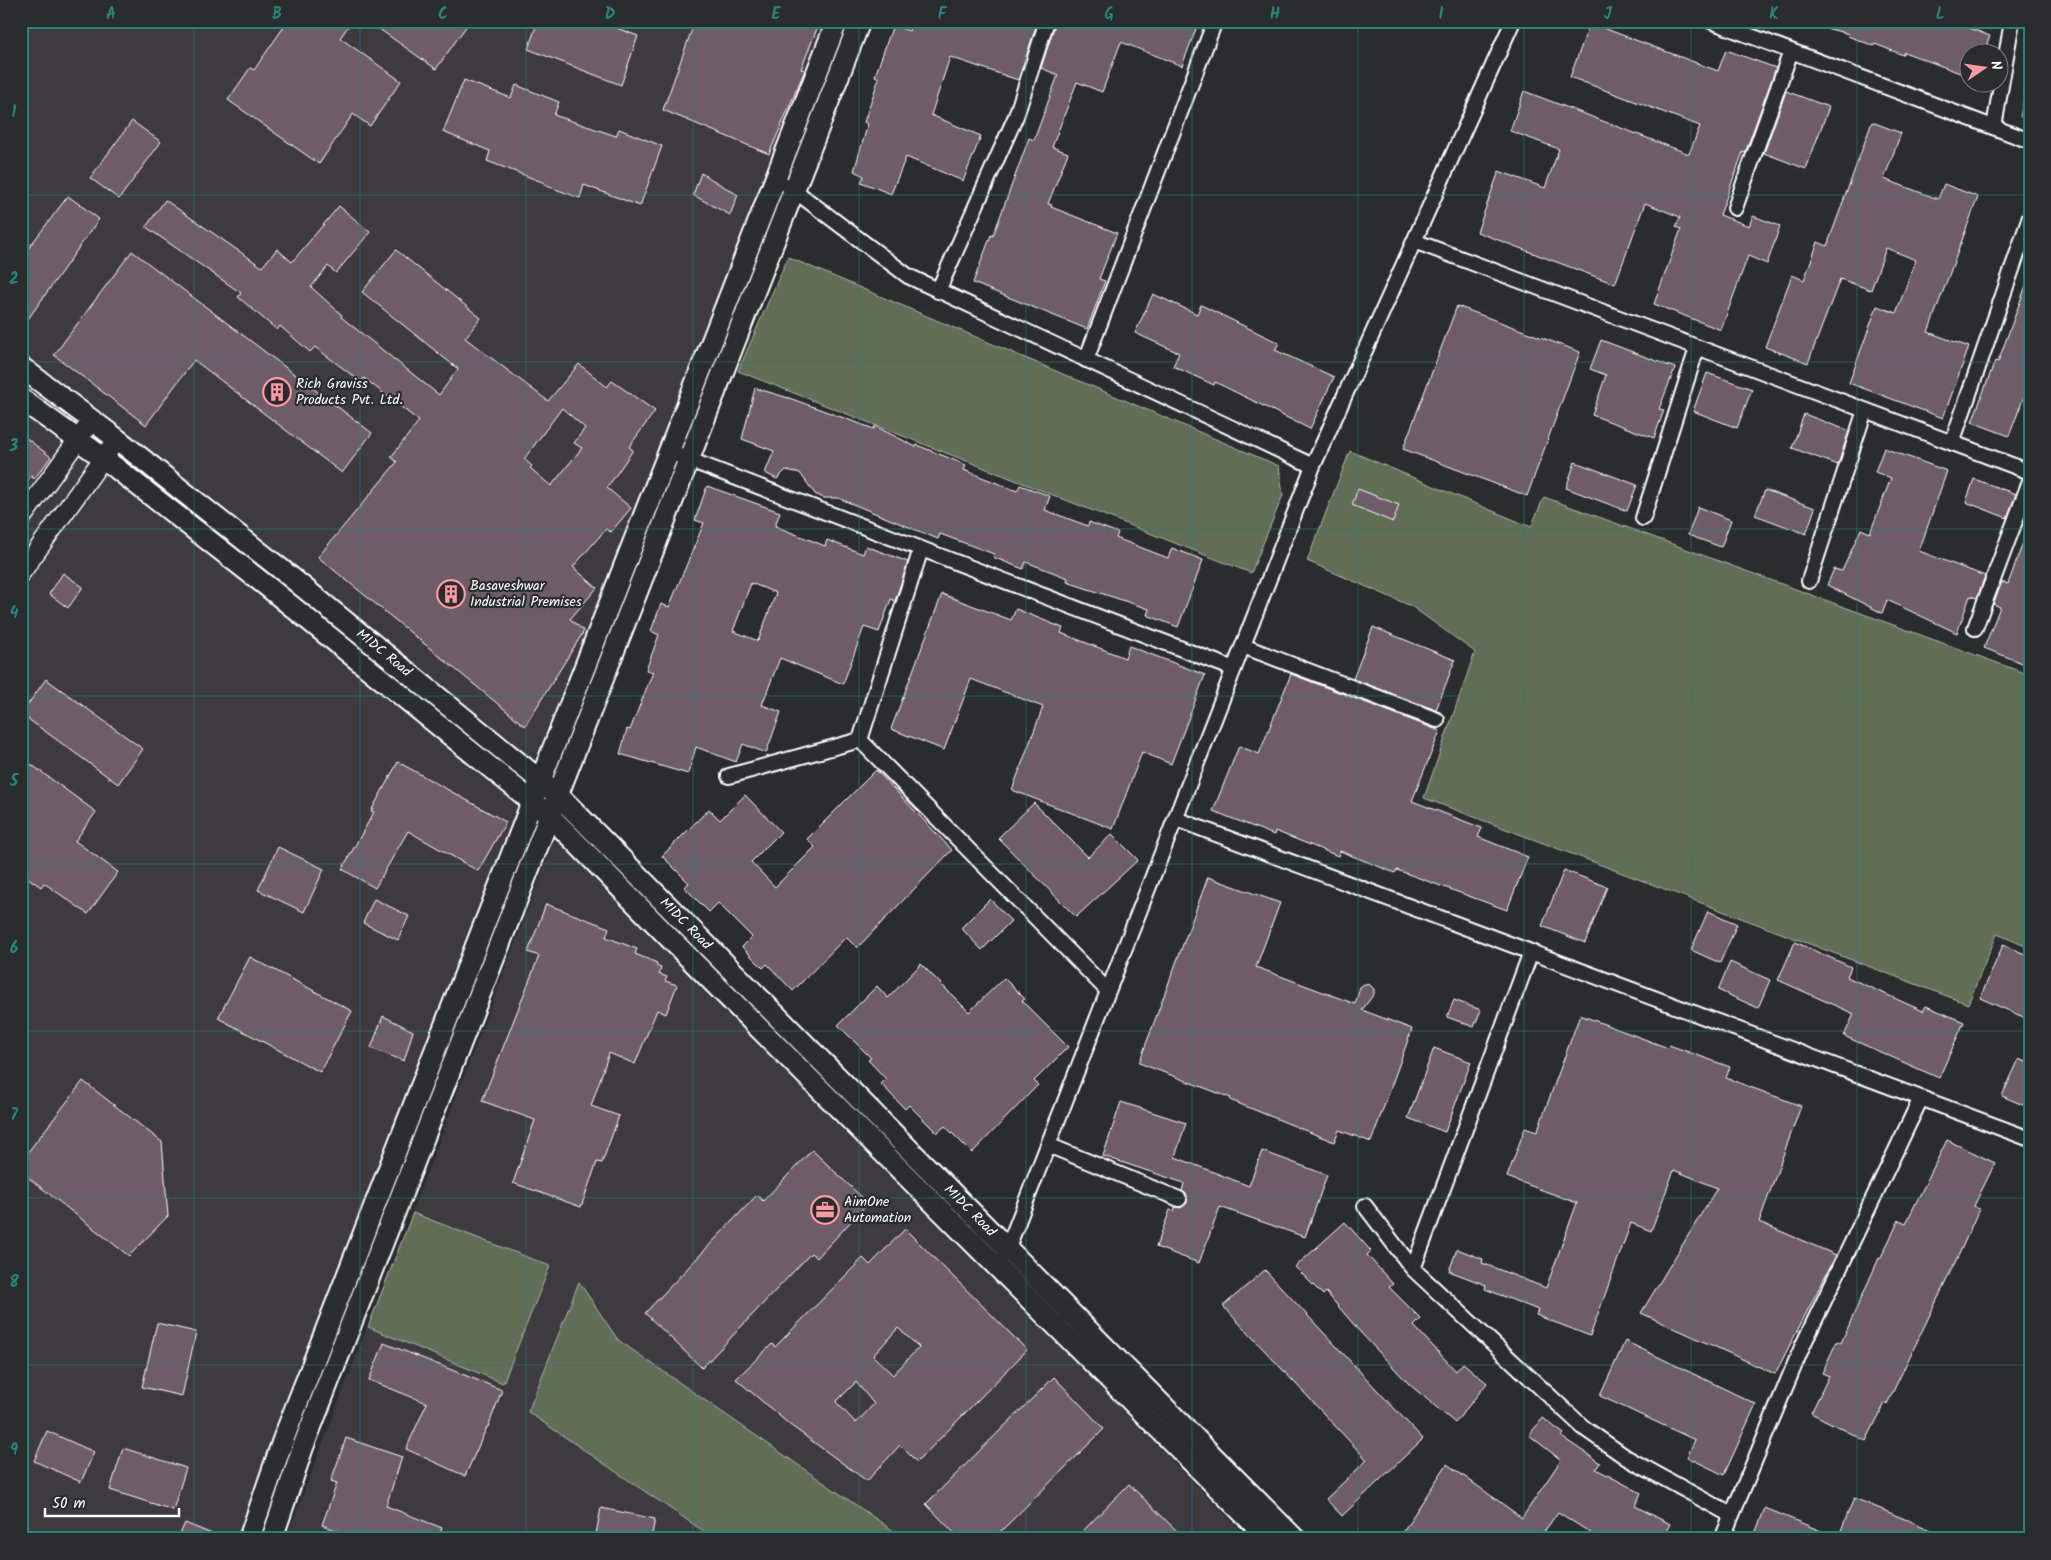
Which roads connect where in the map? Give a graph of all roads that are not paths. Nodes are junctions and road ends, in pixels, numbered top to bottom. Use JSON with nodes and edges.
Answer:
{"nodes":[{"id":1,"x":837,"y":21,"type":"edge"},
{"id":2,"x":860,"y":21,"type":"edge"},
{"id":3,"x":1047,"y":21,"type":"edge"},
{"id":4,"x":1215,"y":21,"type":"edge"},
{"id":5,"x":1513,"y":21,"type":"edge"},
{"id":6,"x":1712,"y":21,"type":"edge"},
{"id":7,"x":2012,"y":21,"type":"edge"},
{"id":8,"x":1791,"y":51,"type":"junction"},
{"id":9,"x":1994,"y":127,"type":"junction"},
{"id":10,"x":2030,"y":141,"type":"edge"},
{"id":11,"x":776,"y":177,"type":"junction"},
{"id":12,"x":794,"y":191,"type":"junction"},
{"id":13,"x":1735,"y":208,"type":"dead end"},
{"id":14,"x":2030,"y":217,"type":"edge"},
{"id":15,"x":1414,"y":241,"type":"junction"},
{"id":16,"x":938,"y":291,"type":"junction"},
{"id":17,"x":1697,"y":348,"type":"junction"},
{"id":18,"x":1086,"y":360,"type":"junction"},
{"id":19,"x":21,"y":368,"type":"edge"},
{"id":20,"x":21,"y":399,"type":"edge"},
{"id":21,"x":1865,"y":410,"type":"junction"},
{"id":22,"x":92,"y":420,"type":"junction"},
{"id":23,"x":117,"y":439,"type":"junction"},
{"id":24,"x":78,"y":440,"type":"junction"},
{"id":25,"x":1952,"y":443,"type":"junction"},
{"id":26,"x":669,"y":452,"type":"junction"},
{"id":27,"x":102,"y":457,"type":"junction"},
{"id":28,"x":689,"y":460,"type":"junction"},
{"id":29,"x":1313,"y":466,"type":"junction"},
{"id":30,"x":2030,"y":472,"type":"edge"},
{"id":31,"x":2030,"y":480,"type":"edge"},
{"id":32,"x":1643,"y":518,"type":"dead end"},
{"id":33,"x":21,"y":519,"type":"edge"},
{"id":34,"x":921,"y":549,"type":"junction"},
{"id":35,"x":21,"y":573,"type":"edge"},
{"id":36,"x":1809,"y":581,"type":"dead end"},
{"id":37,"x":1975,"y":628,"type":"dead end"},
{"id":38,"x":1243,"y":646,"type":"junction"},
{"id":39,"x":1234,"y":669,"type":"junction"},
{"id":40,"x":453,"y":711,"type":"junction"},
{"id":41,"x":1437,"y":720,"type":"dead end"},
{"id":42,"x":441,"y":727,"type":"junction"},
{"id":43,"x":860,"y":740,"type":"junction"},
{"id":44,"x":729,"y":776,"type":"dead end"},
{"id":45,"x":541,"y":780,"type":"junction"},
{"id":46,"x":558,"y":795,"type":"junction"},
{"id":47,"x":533,"y":801,"type":"junction"},
{"id":48,"x":550,"y":816,"type":"junction"},
{"id":49,"x":1176,"y":819,"type":"junction"},
{"id":50,"x":1531,"y":952,"type":"junction"},
{"id":51,"x":1108,"y":992,"type":"junction"},
{"id":52,"x":1921,"y":1098,"type":"junction"},
{"id":53,"x":2030,"y":1139,"type":"edge"},
{"id":54,"x":1048,"y":1145,"type":"junction"},
{"id":55,"x":1179,"y":1199,"type":"dead end"},
{"id":56,"x":1365,"y":1206,"type":"dead end"},
{"id":57,"x":1008,"y":1248,"type":"junction"},
{"id":58,"x":1000,"y":1267,"type":"junction"},
{"id":59,"x":1413,"y":1269,"type":"junction"},
{"id":60,"x":1731,"y":1516,"type":"junction"},
{"id":61,"x":249,"y":1539,"type":"edge"},
{"id":62,"x":272,"y":1539,"type":"edge"},
{"id":63,"x":1269,"y":1539,"type":"edge"},
{"id":64,"x":1295,"y":1539,"type":"edge"},
{"id":65,"x":1722,"y":1539,"type":"edge"}],
"edges":[{"from":1,"to":11,"type":"main road"},
{"from":2,"to":12,"type":"main road"},
{"from":3,"to":16,"type":"street"},
{"from":4,"to":18,"type":"street"},
{"from":5,"to":15,"type":"street"},
{"from":6,"to":8,"type":"street"},
{"from":7,"to":9,"type":"street"},
{"from":8,"to":9,"type":"street"},
{"from":8,"to":13,"type":"street"},
{"from":9,"to":10,"type":"street"},
{"from":11,"to":12,"type":"street"},
{"from":11,"to":26,"type":"main road"},
{"from":12,"to":16,"type":"street"},
{"from":12,"to":28,"type":"main road"},
{"from":14,"to":25,"type":"street"},
{"from":15,"to":17,"type":"street"},
{"from":15,"to":29,"type":"street"},
{"from":16,"to":18,"type":"street"},
{"from":17,"to":21,"type":"street"},
{"from":17,"to":32,"type":"street"},
{"from":18,"to":29,"type":"street"},
{"from":19,"to":22,"type":"main road","name":"MIDC Road"},
{"from":20,"to":24,"type":"main road","name":"MIDC Road"},
{"from":21,"to":25,"type":"street"},
{"from":21,"to":36,"type":"street"},
{"from":22,"to":23,"type":"main road","name":"MIDC Road"},
{"from":22,"to":24,"type":"street"},
{"from":23,"to":27,"type":"street"},
{"from":23,"to":40,"type":"main road","name":"MIDC Road"},
{"from":24,"to":27,"type":"main road","name":"MIDC Road"},
{"from":24,"to":33,"type":"street"},
{"from":25,"to":30,"type":"street"},
{"from":26,"to":28,"type":"street"},
{"from":26,"to":45,"type":"main road"},
{"from":27,"to":35,"type":"street"},
{"from":27,"to":42,"type":"main road","name":"MIDC Road"},
{"from":28,"to":34,"type":"street"},
{"from":28,"to":46,"type":"main road"},
{"from":29,"to":38,"type":"street"},
{"from":31,"to":37,"type":"street"},
{"from":34,"to":39,"type":"street"},
{"from":34,"to":43,"type":"street"},
{"from":38,"to":39,"type":"street"},
{"from":38,"to":41,"type":"street"},
{"from":39,"to":49,"type":"street"},
{"from":40,"to":42,"type":"main road"},
{"from":40,"to":45,"type":"main road","name":"MIDC Road"},
{"from":42,"to":47,"type":"main road","name":"MIDC Road"},
{"from":43,"to":44,"type":"street"},
{"from":43,"to":51,"type":"street"},
{"from":45,"to":46,"type":"main road","name":"MIDC Road"},
{"from":45,"to":47,"type":"main road"},
{"from":46,"to":48,"type":"main road"},
{"from":46,"to":57,"type":"main road","name":"MIDC Road"},
{"from":47,"to":48,"type":"main road","name":"MIDC Road"},
{"from":47,"to":61,"type":"main road"},
{"from":48,"to":58,"type":"main road","name":"MIDC Road"},
{"from":48,"to":62,"type":"main road"},
{"from":49,"to":50,"type":"street"},
{"from":49,"to":51,"type":"street"},
{"from":50,"to":52,"type":"street"},
{"from":50,"to":59,"type":"street"},
{"from":51,"to":54,"type":"street"},
{"from":52,"to":53,"type":"street"},
{"from":52,"to":60,"type":"street"},
{"from":54,"to":55,"type":"street"},
{"from":54,"to":57,"type":"street"},
{"from":56,"to":59,"type":"street"},
{"from":57,"to":58,"type":"street"},
{"from":57,"to":64,"type":"main road","name":"MIDC Road"},
{"from":58,"to":63,"type":"main road","name":"MIDC Road"},
{"from":59,"to":60,"type":"street"},
{"from":60,"to":65,"type":"street"}]}
